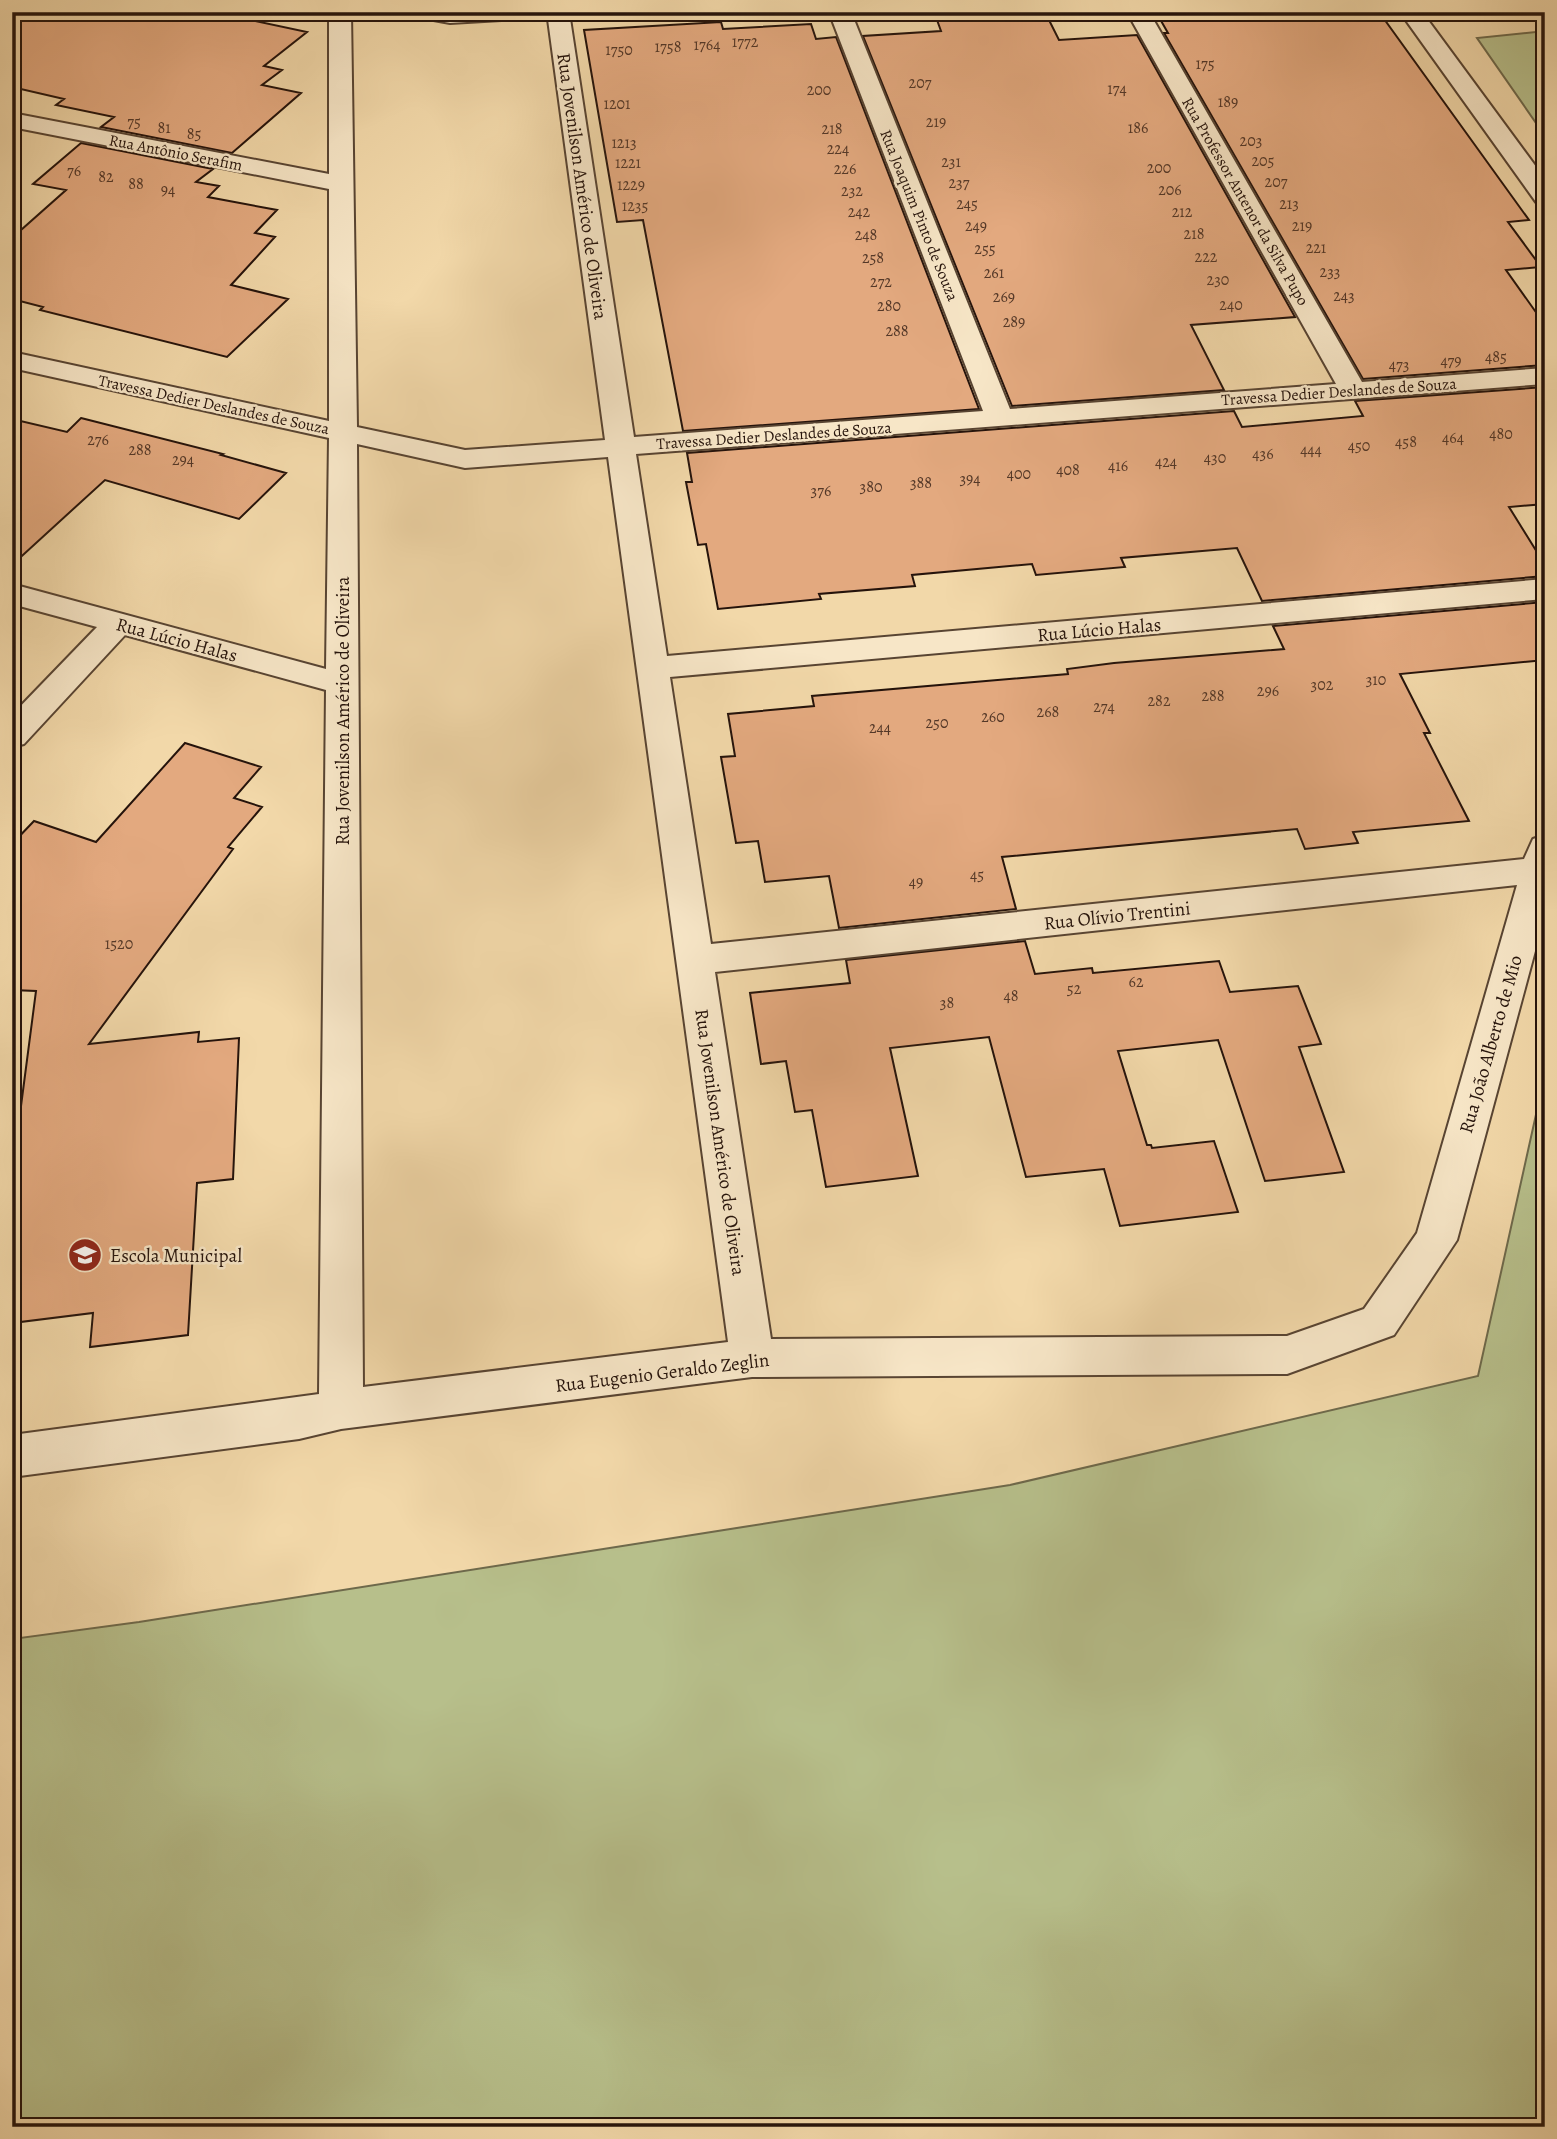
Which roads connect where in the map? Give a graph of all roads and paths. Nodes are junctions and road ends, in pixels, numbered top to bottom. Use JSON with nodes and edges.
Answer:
{"nodes":[{"id":1,"x":340,"y":12,"type":"edge"},
{"id":2,"x":425,"y":12,"type":"edge"},
{"id":3,"x":519,"y":12,"type":"edge"},
{"id":4,"x":558,"y":12,"type":"edge"},
{"id":5,"x":840,"y":12,"type":"edge"},
{"id":6,"x":1138,"y":12,"type":"edge"},
{"id":7,"x":1412,"y":12,"type":"edge"},
{"id":8,"x":12,"y":120,"type":"edge"},
{"id":9,"x":341,"y":184,"type":"junction"},
{"id":10,"x":1545,"y":197,"type":"edge"},
{"id":11,"x":12,"y":360,"type":"edge"},
{"id":12,"x":1545,"y":376,"type":"edge"},
{"id":13,"x":1353,"y":390,"type":"junction"},
{"id":14,"x":1000,"y":418,"type":"junction"},
{"id":15,"x":343,"y":432,"type":"junction"},
{"id":16,"x":621,"y":447,"type":"junction"},
{"id":17,"x":1545,"y":589,"type":"edge"},
{"id":18,"x":12,"y":594,"type":"edge"},
{"id":19,"x":119,"y":623,"type":"junction"},
{"id":20,"x":653,"y":668,"type":"junction"},
{"id":21,"x":342,"y":684,"type":"junction"},
{"id":22,"x":12,"y":736,"type":"edge"},
{"id":23,"x":1542,"y":859,"type":"edge"},
{"id":24,"x":695,"y":960,"type":"junction"},
{"id":25,"x":1436,"y":1240,"type":"joint"},
{"id":26,"x":752,"y":1358,"type":"junction"},
{"id":27,"x":341,"y":1409,"type":"junction"},
{"id":28,"x":12,"y":1456,"type":"edge"}],
"edges":[{"from":1,"to":9,"type":"street","name":"Rua Jovenilson Américo de Oliveira"},
{"from":2,"to":3,"type":"street"},
{"from":4,"to":16,"type":"street","name":"Rua Jovenilson Américo de Oliveira"},
{"from":5,"to":14,"type":"street","name":"Rua Joaquim Pinto de Souza"},
{"from":6,"to":13,"type":"street","name":"Rua Professor Antenor da Silva Pupo"},
{"from":7,"to":10,"type":"street"},
{"from":8,"to":9,"type":"street","name":"Rua Antônio Serafim"},
{"from":9,"to":15,"type":"street","name":"Rua Jovenilson Américo de Oliveira"},
{"from":11,"to":15,"type":"street","name":"Travessa Dedier Deslandes de Souza"},
{"from":12,"to":13,"type":"street","name":"Travessa Dedier Deslandes de Souza"},
{"from":13,"to":14,"type":"street","name":"Travessa Dedier Deslandes de Souza"},
{"from":14,"to":16,"type":"street","name":"Travessa Dedier Deslandes de Souza"},
{"from":15,"to":16,"type":"street","name":"Travessa Dedier Deslandes de Souza"},
{"from":15,"to":21,"type":"street","name":"Rua Jovenilson Américo de Oliveira"},
{"from":16,"to":20,"type":"street","name":"Rua Jovenilson Américo de Oliveira"},
{"from":17,"to":20,"type":"street","name":"Rua Lúcio Halas"},
{"from":18,"to":19,"type":"street","name":"Rua Lúcio Halas"},
{"from":19,"to":21,"type":"street","name":"Rua Lúcio Halas"},
{"from":19,"to":22,"type":"street"},
{"from":20,"to":24,"type":"street","name":"Rua Jovenilson Américo de Oliveira"},
{"from":21,"to":27,"type":"street","name":"Rua Jovenilson Américo de Oliveira"},
{"from":23,"to":24,"type":"street","name":"Rua Olívio Trentini"},
{"from":23,"to":25,"type":"street","name":"Rua João Alberto de Mio"},
{"from":24,"to":26,"type":"street","name":"Rua Jovenilson Américo de Oliveira"},
{"from":25,"to":26,"type":"street","name":"Rua Eugenio Geraldo Zeglin"},
{"from":26,"to":27,"type":"street","name":"Rua Eugenio Geraldo Zeglin"},
{"from":27,"to":28,"type":"street","name":"Rua Eugenio Geraldo Zeglin"}]}
